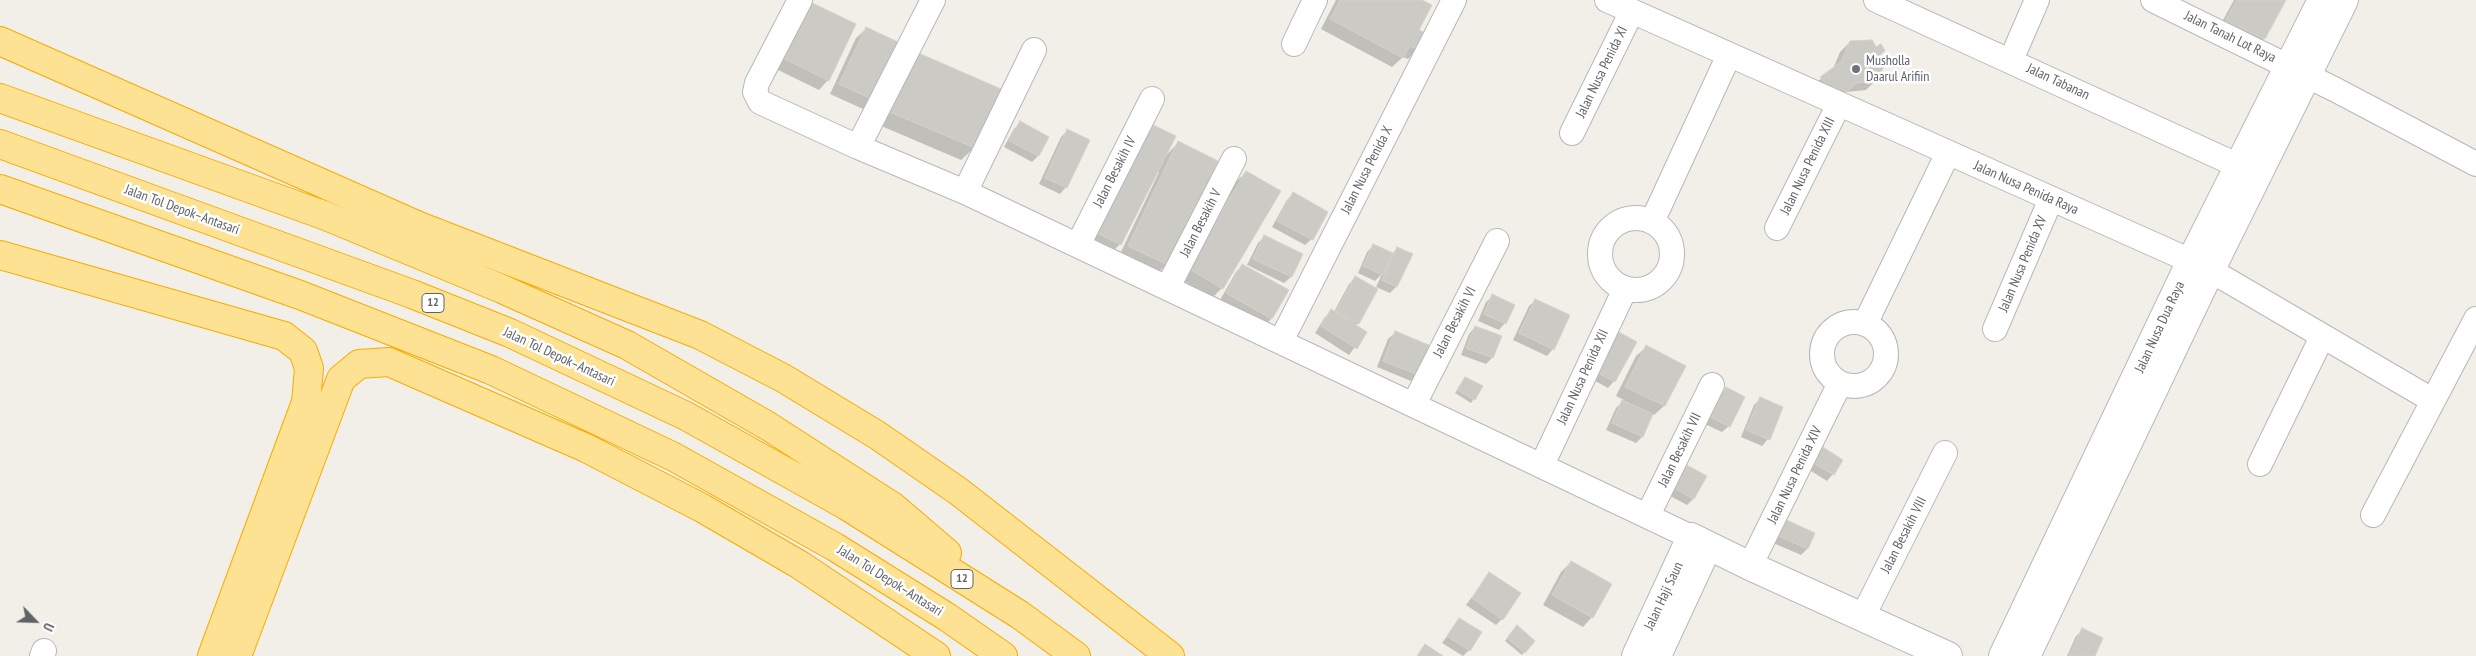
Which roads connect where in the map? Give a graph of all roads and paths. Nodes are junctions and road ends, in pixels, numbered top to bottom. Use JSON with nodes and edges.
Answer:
{"nodes":[{"id":1,"x":800,"y":0,"type":"edge"},
{"id":2,"x":933,"y":0,"type":"edge"},
{"id":3,"x":1315,"y":0,"type":"edge"},
{"id":4,"x":1454,"y":0,"type":"edge"},
{"id":5,"x":1607,"y":0,"type":"edge"},
{"id":6,"x":1876,"y":0,"type":"edge"},
{"id":7,"x":2037,"y":0,"type":"edge"},
{"id":8,"x":2152,"y":0,"type":"edge"},
{"id":9,"x":2322,"y":0,"type":"edge"},
{"id":10,"x":2344,"y":0,"type":"edge"},
{"id":11,"x":1632,"y":11,"type":"junction"},
{"id":12,"x":0,"y":40,"type":"edge"},
{"id":13,"x":1294,"y":44,"type":"dead end"},
{"id":14,"x":1034,"y":50,"type":"dead end"},
{"id":15,"x":1729,"y":55,"type":"junction"},
{"id":16,"x":2010,"y":60,"type":"junction"},
{"id":17,"x":2297,"y":71,"type":"junction"},
{"id":18,"x":0,"y":98,"type":"edge"},
{"id":19,"x":1152,"y":99,"type":"dead end"},
{"id":20,"x":1839,"y":104,"type":"junction"},
{"id":21,"x":1572,"y":133,"type":"dead end"},
{"id":22,"x":0,"y":144,"type":"edge"},
{"id":23,"x":858,"y":147,"type":"junction"},
{"id":24,"x":1948,"y":153,"type":"junction"},
{"id":25,"x":1234,"y":159,"type":"dead end"},
{"id":26,"x":2476,"y":164,"type":"edge"},
{"id":27,"x":2239,"y":166,"type":"junction"},
{"id":28,"x":0,"y":190,"type":"edge"},
{"id":29,"x":965,"y":192,"type":"junction"},
{"id":30,"x":2051,"y":199,"type":"junction"},
{"id":31,"x":0,"y":200,"type":"edge"},
{"id":32,"x":1652,"y":222,"type":"junction"},
{"id":33,"x":101,"y":226,"type":"junction"},
{"id":34,"x":1777,"y":228,"type":"dead end"},
{"id":35,"x":1497,"y":241,"type":"dead end"},
{"id":36,"x":1078,"y":245,"type":"junction"},
{"id":37,"x":0,"y":255,"type":"edge"},
{"id":38,"x":2201,"y":266,"type":"junction"},
{"id":39,"x":1168,"y":287,"type":"junction"},
{"id":40,"x":1625,"y":289,"type":"junction"},
{"id":41,"x":2475,"y":322,"type":"edge"},
{"id":42,"x":1864,"y":324,"type":"junction"},
{"id":43,"x":1995,"y":329,"type":"dead end"},
{"id":44,"x":2322,"y":337,"type":"junction"},
{"id":45,"x":1281,"y":341,"type":"junction"},
{"id":46,"x":1840,"y":383,"type":"junction"},
{"id":47,"x":1712,"y":385,"type":"dead end"},
{"id":48,"x":2432,"y":400,"type":"junction"},
{"id":49,"x":1414,"y":404,"type":"junction"},
{"id":50,"x":1945,"y":453,"type":"dead end"},
{"id":51,"x":2260,"y":464,"type":"dead end"},
{"id":52,"x":1542,"y":465,"type":"junction"},
{"id":53,"x":2373,"y":515,"type":"dead end"},
{"id":54,"x":1648,"y":516,"type":"junction"},
{"id":55,"x":1700,"y":541,"type":"junction"},
{"id":56,"x":1750,"y":566,"type":"junction"},
{"id":57,"x":1020,"y":615,"type":"junction"},
{"id":58,"x":1863,"y":616,"type":"junction"},
{"id":59,"x":212,"y":656,"type":"edge"},
{"id":60,"x":237,"y":656,"type":"edge"},
{"id":61,"x":936,"y":656,"type":"edge"},
{"id":62,"x":1003,"y":656,"type":"edge"},
{"id":63,"x":1076,"y":656,"type":"edge"},
{"id":64,"x":1170,"y":656,"type":"edge"},
{"id":65,"x":1636,"y":656,"type":"edge"},
{"id":66,"x":1658,"y":656,"type":"edge"},
{"id":67,"x":1948,"y":656,"type":"edge"},
{"id":68,"x":2003,"y":656,"type":"edge"},
{"id":69,"x":2026,"y":656,"type":"edge"}],
"edges":[{"from":1,"to":23,"type":"street"},
{"from":2,"to":23,"type":"street"},
{"from":3,"to":13,"type":"street"},
{"from":4,"to":45,"type":"street","name":"Jalan Nusa Penida X"},
{"from":5,"to":11,"type":"street","name":"Jalan Nusa Penida Raya"},
{"from":6,"to":16,"type":"street","name":"Jalan Tabanan"},
{"from":7,"to":16,"type":"street"},
{"from":8,"to":17,"type":"street","name":"Jalan Tanah Lot Raya"},
{"from":9,"to":17,"type":"street","name":"Jalan Nusa Dua Raya"},
{"from":10,"to":17,"type":"street","name":"Jalan Nusa Dua Raya"},
{"from":11,"to":15,"type":"street","name":"Jalan Nusa Penida Raya"},
{"from":11,"to":21,"type":"street","name":"Jalan Nusa Penida XI"},
{"from":12,"to":64,"type":"highway"},
{"from":14,"to":29,"type":"street"},
{"from":15,"to":20,"type":"street","name":"Jalan Nusa Penida Raya"},
{"from":15,"to":32,"type":"street"},
{"from":16,"to":27,"type":"street","name":"Jalan Tabanan"},
{"from":17,"to":26,"type":"street","name":"Jalan Tanah Lot Raya"},
{"from":17,"to":27,"type":"street","name":"Jalan Nusa Dua Raya"},
{"from":17,"to":38,"type":"street","name":"Jalan Nusa Dua Raya"},
{"from":18,"to":57,"type":"highway"},
{"from":19,"to":36,"type":"street","name":"Jalan Besakih IV"},
{"from":20,"to":24,"type":"street","name":"Jalan Nusa Penida Raya"},
{"from":20,"to":34,"type":"street","name":"Jalan Nusa Penida XIII"},
{"from":22,"to":57,"type":"highway","name":"Jalan Tol Depok–Antasari","number":"12"},
{"from":23,"to":29,"type":"street"},
{"from":24,"to":30,"type":"street","name":"Jalan Nusa Penida Raya"},
{"from":24,"to":42,"type":"street"},
{"from":25,"to":39,"type":"street","name":"Jalan Besakih V"},
{"from":27,"to":38,"type":"street","name":"Jalan Nusa Dua Raya"},
{"from":28,"to":33,"type":"highway","name":"Jalan Tol Depok–Antasari"},
{"from":29,"to":36,"type":"street"},
{"from":30,"to":38,"type":"street","name":"Jalan Nusa Penida Raya"},
{"from":30,"to":43,"type":"street","name":"Jalan Nusa Penida XV"},
{"from":31,"to":33,"type":"highway"},
{"from":32,"to":40,"type":"street"},
{"from":32,"to":40,"type":"street"},
{"from":33,"to":62,"type":"highway","name":"Jalan Tol Depok–Antasari"},
{"from":35,"to":49,"type":"street","name":"Jalan Besakih VI"},
{"from":36,"to":39,"type":"street"},
{"from":37,"to":59,"type":"highway"},
{"from":38,"to":44,"type":"street","name":"Jalan Nusa Penida Raya"},
{"from":38,"to":68,"type":"street","name":"Jalan Nusa Dua Raya"},
{"from":38,"to":69,"type":"street","name":"Jalan Nusa Dua Raya"},
{"from":39,"to":45,"type":"street"},
{"from":40,"to":52,"type":"street","name":"Jalan Nusa Penida XII"},
{"from":41,"to":48,"type":"street"},
{"from":42,"to":46,"type":"street"},
{"from":42,"to":46,"type":"street"},
{"from":44,"to":48,"type":"street","name":"Jalan Nusa Penida Raya"},
{"from":44,"to":51,"type":"street"},
{"from":45,"to":49,"type":"street"},
{"from":46,"to":56,"type":"street","name":"Jalan Nusa Penida XIV"},
{"from":47,"to":54,"type":"street","name":"Jalan Besakih VII"},
{"from":48,"to":53,"type":"street"},
{"from":49,"to":52,"type":"street"},
{"from":50,"to":58,"type":"street","name":"Jalan Besakih VIII"},
{"from":52,"to":54,"type":"street"},
{"from":54,"to":55,"type":"street"},
{"from":55,"to":56,"type":"street"},
{"from":55,"to":65,"type":"street","name":"Jalan Haji Saun"},
{"from":55,"to":66,"type":"street"},
{"from":56,"to":58,"type":"street"},
{"from":57,"to":63,"type":"highway","name":"Jalan Tol Depok–Antasari","number":"12"},
{"from":58,"to":67,"type":"street"},
{"from":60,"to":61,"type":"highway"}]}
